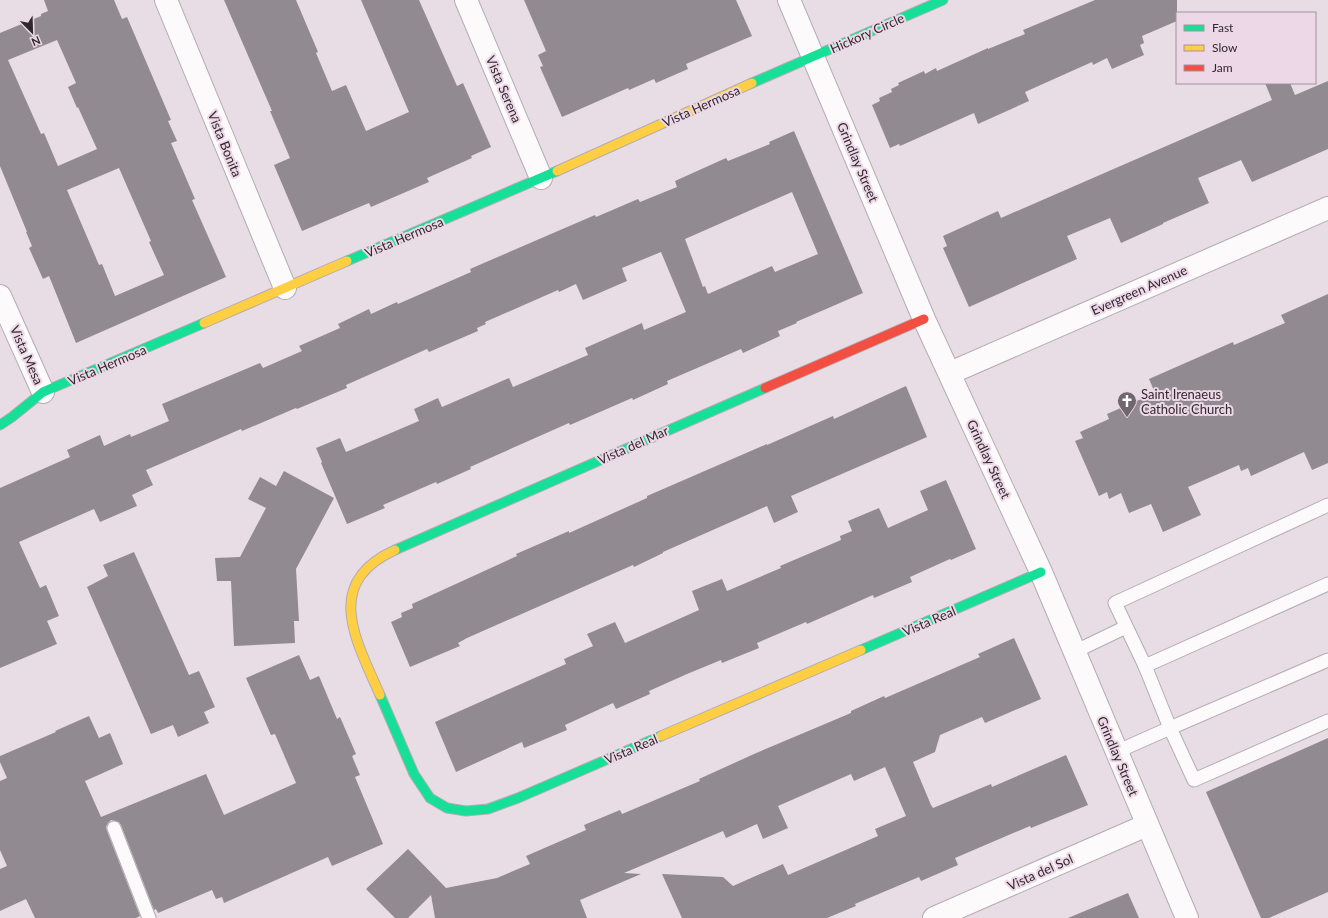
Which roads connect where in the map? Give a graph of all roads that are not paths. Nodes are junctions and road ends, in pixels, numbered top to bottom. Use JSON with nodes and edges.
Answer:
{"nodes":[{"id":1,"x":166,"y":0,"type":"edge"},
{"id":2,"x":466,"y":0,"type":"edge"},
{"id":3,"x":789,"y":0,"type":"edge"},
{"id":4,"x":943,"y":0,"type":"edge"},
{"id":5,"x":814,"y":56,"type":"junction"},
{"id":6,"x":541,"y":178,"type":"junction"},
{"id":7,"x":1328,"y":208,"type":"edge"},
{"id":8,"x":285,"y":288,"type":"junction"},
{"id":9,"x":0,"y":296,"type":"edge"},
{"id":10,"x":924,"y":319,"type":"junction"},
{"id":11,"x":950,"y":373,"type":"junction"},
{"id":12,"x":43,"y":392,"type":"junction"},
{"id":13,"x":0,"y":425,"type":"edge"},
{"id":14,"x":1328,"y":505,"type":"edge"},
{"id":15,"x":1041,"y":572,"type":"junction"},
{"id":16,"x":1328,"y":584,"type":"edge"},
{"id":17,"x":354,"y":587,"type":"joint"},
{"id":18,"x":1126,"y":627,"type":"junction"},
{"id":19,"x":1074,"y":652,"type":"junction"},
{"id":20,"x":1328,"y":660,"type":"edge"},
{"id":21,"x":1145,"y":666,"type":"junction"},
{"id":22,"x":1328,"y":721,"type":"edge"},
{"id":23,"x":1170,"y":728,"type":"junction"},
{"id":24,"x":1116,"y":752,"type":"junction"},
{"id":25,"x":1147,"y":825,"type":"junction"},
{"id":26,"x":114,"y":828,"type":"dead end"},
{"id":27,"x":149,"y":918,"type":"edge"},
{"id":28,"x":934,"y":918,"type":"edge"},
{"id":29,"x":1187,"y":918,"type":"edge"}],
"edges":[{"from":1,"to":8,"type":"street","name":"Vista Bonita"},
{"from":2,"to":6,"type":"street","name":"Vista Serena"},
{"from":3,"to":5,"type":"street","name":"Grindlay Street"},
{"from":4,"to":5,"type":"street","name":"Hickory Circle"},
{"from":5,"to":6,"type":"street","name":"Vista Hermosa"},
{"from":5,"to":10,"type":"street","name":"Grindlay Street"},
{"from":6,"to":8,"type":"street","name":"Vista Hermosa"},
{"from":7,"to":11,"type":"street","name":"Evergreen Avenue"},
{"from":8,"to":12,"type":"street","name":"Vista Hermosa"},
{"from":9,"to":12,"type":"street","name":"Vista Mesa"},
{"from":10,"to":11,"type":"street","name":"Grindlay Street"},
{"from":10,"to":17,"type":"street","name":"Vista del Mar"},
{"from":11,"to":15,"type":"street","name":"Grindlay Street"},
{"from":12,"to":13,"type":"street","name":"Vista Hermosa"},
{"from":14,"to":18,"type":"lane"},
{"from":15,"to":17,"type":"street","name":"Vista Real"},
{"from":15,"to":19,"type":"street","name":"Grindlay Street"},
{"from":16,"to":21,"type":"lane"},
{"from":18,"to":19,"type":"lane"},
{"from":18,"to":21,"type":"lane"},
{"from":19,"to":24,"type":"street","name":"Grindlay Street"},
{"from":20,"to":23,"type":"lane"},
{"from":21,"to":23,"type":"lane"},
{"from":22,"to":23,"type":"lane"},
{"from":23,"to":24,"type":"lane"},
{"from":24,"to":25,"type":"street","name":"Grindlay Street"},
{"from":25,"to":28,"type":"street","name":"Vista del Sol"},
{"from":25,"to":29,"type":"street","name":"Grindlay Street"},
{"from":26,"to":27,"type":"lane"}]}
